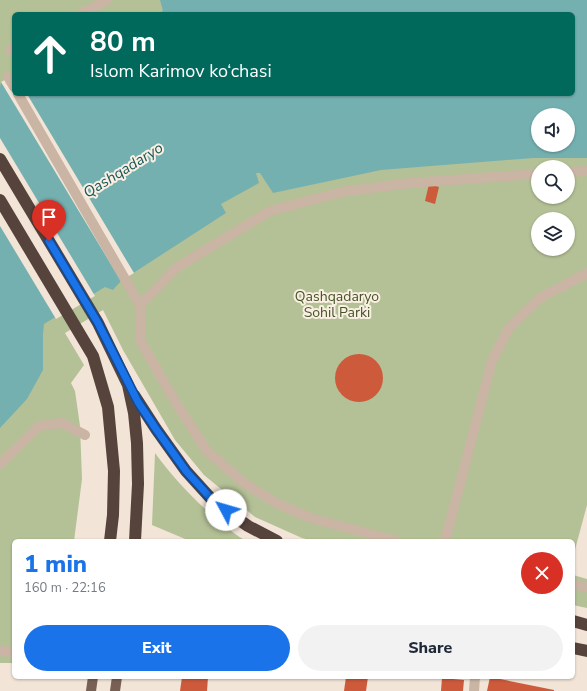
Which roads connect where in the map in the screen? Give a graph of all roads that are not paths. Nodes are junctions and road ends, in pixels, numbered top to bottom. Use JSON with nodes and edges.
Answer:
{"nodes":[{"id":1,"x":107,"y":0,"type":"edge"},
{"id":2,"x":84,"y":12,"type":"edge"},
{"id":3,"x":8,"y":77,"type":"dead end"},
{"id":4,"x":12,"y":84,"type":"edge"},
{"id":5,"x":19,"y":96,"type":"edge"},
{"id":6,"x":0,"y":159,"type":"edge"},
{"id":7,"x":587,"y":170,"type":"edge"},
{"id":8,"x":575,"y":171,"type":"edge"},
{"id":9,"x":531,"y":174,"type":"edge"},
{"id":10,"x":0,"y":200,"type":"edge"},
{"id":11,"x":587,"y":273,"type":"edge"},
{"id":12,"x":140,"y":305,"type":"junction"},
{"id":13,"x":128,"y":385,"type":"junction"},
{"id":14,"x":85,"y":435,"type":"dead end"},
{"id":15,"x":0,"y":464,"type":"edge"},
{"id":16,"x":110,"y":539,"type":"edge"},
{"id":17,"x":136,"y":539,"type":"edge"},
{"id":18,"x":273,"y":539,"type":"edge"},
{"id":19,"x":389,"y":539,"type":"edge"},
{"id":20,"x":446,"y":539,"type":"edge"},
{"id":21,"x":575,"y":585,"type":"edge"},
{"id":22,"x":587,"y":588,"type":"edge"},
{"id":23,"x":575,"y":621,"type":"edge"},
{"id":24,"x":587,"y":624,"type":"edge"},
{"id":25,"x":575,"y":648,"type":"edge"},
{"id":26,"x":0,"y":651,"type":"edge"},
{"id":27,"x":587,"y":651,"type":"edge"},
{"id":28,"x":12,"y":652,"type":"edge"},
{"id":29,"x":93,"y":679,"type":"edge"},
{"id":30,"x":117,"y":679,"type":"edge"},
{"id":31,"x":476,"y":679,"type":"edge"},
{"id":32,"x":91,"y":691,"type":"edge"},
{"id":33,"x":115,"y":691,"type":"edge"},
{"id":34,"x":474,"y":691,"type":"edge"}],
"edges":[{"from":1,"to":2,"type":"street"},
{"from":3,"to":4,"type":"street"},
{"from":5,"to":12,"type":"street"},
{"from":6,"to":13,"type":"highway"},
{"from":7,"to":8,"type":"street"},
{"from":9,"to":12,"type":"street"},
{"from":10,"to":16,"type":"highway"},
{"from":11,"to":20,"type":"street"},
{"from":12,"to":19,"type":"street"},
{"from":13,"to":17,"type":"highway"},
{"from":13,"to":18,"type":"highway"},
{"from":14,"to":15,"type":"street"},
{"from":21,"to":22,"type":"street"},
{"from":23,"to":24,"type":"highway"},
{"from":25,"to":27,"type":"highway"},
{"from":26,"to":28,"type":"street"},
{"from":29,"to":32,"type":"main road"},
{"from":30,"to":33,"type":"main road"},
{"from":31,"to":34,"type":"street"}]}
